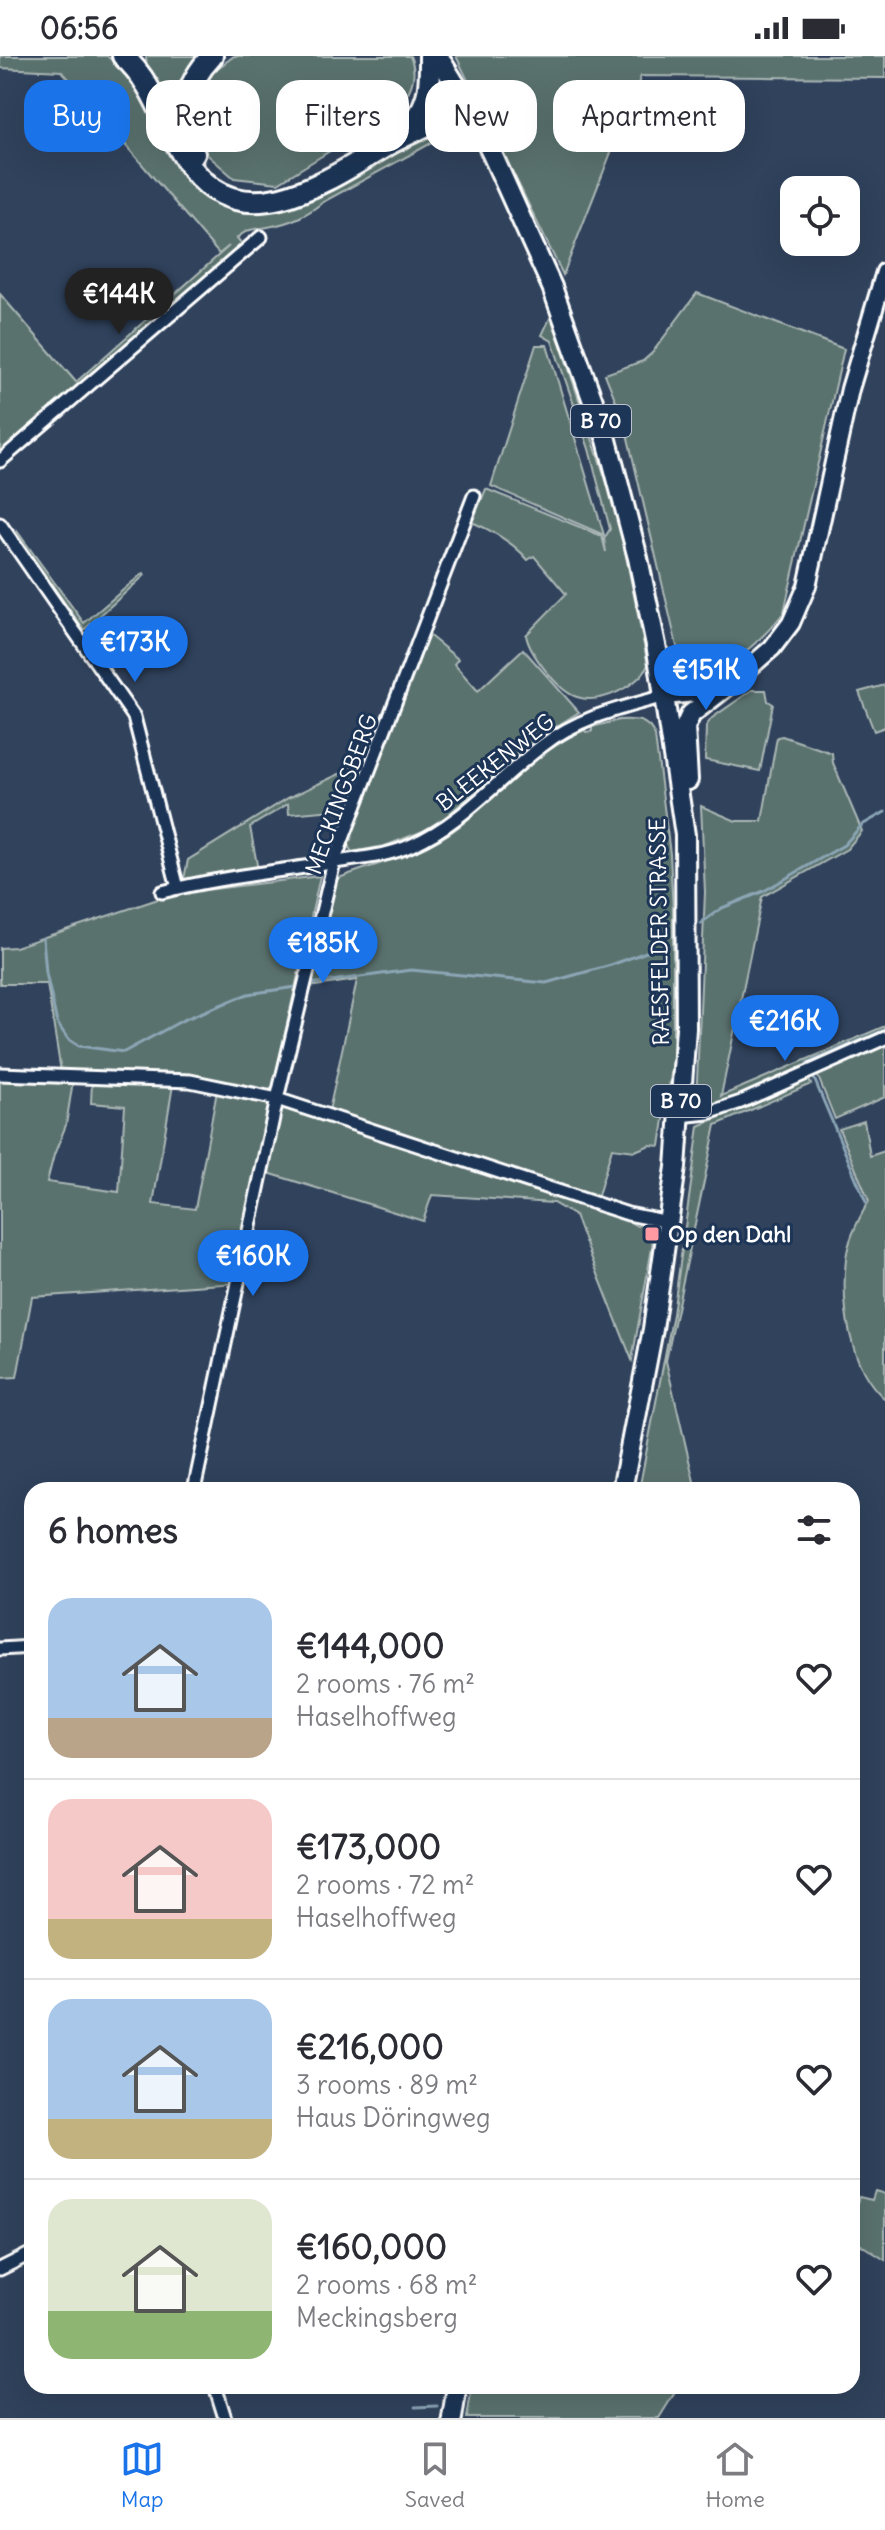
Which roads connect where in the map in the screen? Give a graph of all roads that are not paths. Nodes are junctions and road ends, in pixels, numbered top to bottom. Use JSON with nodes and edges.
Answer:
{"nodes":[{"id":1,"x":123,"y":56,"type":"edge"},
{"id":2,"x":212,"y":56,"type":"edge"},
{"id":3,"x":430,"y":56,"type":"edge"},
{"id":4,"x":438,"y":56,"type":"edge"},
{"id":5,"x":452,"y":80,"type":"edge"},
{"id":6,"x":425,"y":116,"type":"edge"},
{"id":7,"x":417,"y":119,"type":"junction"},
{"id":8,"x":425,"y":123,"type":"edge"},
{"id":9,"x":488,"y":152,"type":"edge"},
{"id":10,"x":261,"y":237,"type":"dead end"},
{"id":11,"x":885,"y":272,"type":"edge"},
{"id":12,"x":880,"y":304,"type":"edge"},
{"id":13,"x":0,"y":461,"type":"edge"},
{"id":14,"x":474,"y":496,"type":"dead end"},
{"id":15,"x":0,"y":524,"type":"edge"},
{"id":16,"x":735,"y":680,"type":"junction"},
{"id":17,"x":665,"y":696,"type":"junction"},
{"id":18,"x":685,"y":835,"type":"junction"},
{"id":19,"x":334,"y":862,"type":"junction"},
{"id":20,"x":178,"y":888,"type":"junction"},
{"id":21,"x":162,"y":892,"type":"dead end"},
{"id":22,"x":885,"y":1038,"type":"edge"},
{"id":23,"x":0,"y":1074,"type":"edge"},
{"id":24,"x":277,"y":1099,"type":"junction"},
{"id":25,"x":680,"y":1116,"type":"junction"},
{"id":26,"x":669,"y":1222,"type":"junction"},
{"id":27,"x":196,"y":1482,"type":"edge"},
{"id":28,"x":624,"y":1482,"type":"edge"},
{"id":29,"x":24,"y":1648,"type":"edge"},
{"id":30,"x":0,"y":1649,"type":"edge"},
{"id":31,"x":24,"y":2257,"type":"edge"},
{"id":32,"x":0,"y":2269,"type":"edge"},
{"id":33,"x":218,"y":2394,"type":"edge"},
{"id":34,"x":456,"y":2394,"type":"edge"},
{"id":35,"x":225,"y":2418,"type":"edge"},
{"id":36,"x":452,"y":2418,"type":"edge"}],
"edges":[{"from":1,"to":8,"type":"highway"},
{"from":2,"to":7,"type":"highway"},
{"from":3,"to":7,"type":"highway"},
{"from":4,"to":5,"type":"main road","number":"B 70"},
{"from":6,"to":7,"type":"highway"},
{"from":9,"to":17,"type":"main road","number":"B 70"},
{"from":10,"to":13,"type":"street"},
{"from":11,"to":12,"type":"main road"},
{"from":12,"to":16,"type":"main road"},
{"from":14,"to":19,"type":"street","name":"MECKINGSBERG"},
{"from":15,"to":20,"type":"street"},
{"from":16,"to":17,"type":"main road"},
{"from":16,"to":18,"type":"main road"},
{"from":17,"to":18,"type":"main road","name":"RAESFELDER STRASSE","number":"B 70"},
{"from":17,"to":19,"type":"street","name":"BLEEKENWEG"},
{"from":18,"to":25,"type":"main road","name":"RAESFELDER STRASSE","number":"B 70"},
{"from":19,"to":20,"type":"street","name":"BLEEKENWEG"},
{"from":19,"to":24,"type":"street","name":"MECKINGSBERG"},
{"from":20,"to":21,"type":"street","name":"BLEEKENWEG"},
{"from":22,"to":25,"type":"street"},
{"from":23,"to":24,"type":"street"},
{"from":24,"to":26,"type":"street"},
{"from":24,"to":27,"type":"street","name":"MECKINGSBERG"},
{"from":25,"to":26,"type":"main road","name":"RAESFELDER STRASSE","number":"B 70"},
{"from":26,"to":28,"type":"main road","name":"RAESFELDER STRASSE","number":"B 70"},
{"from":29,"to":30,"type":"street"},
{"from":31,"to":32,"type":"street"},
{"from":33,"to":35,"type":"street"},
{"from":34,"to":36,"type":"main road"}]}
